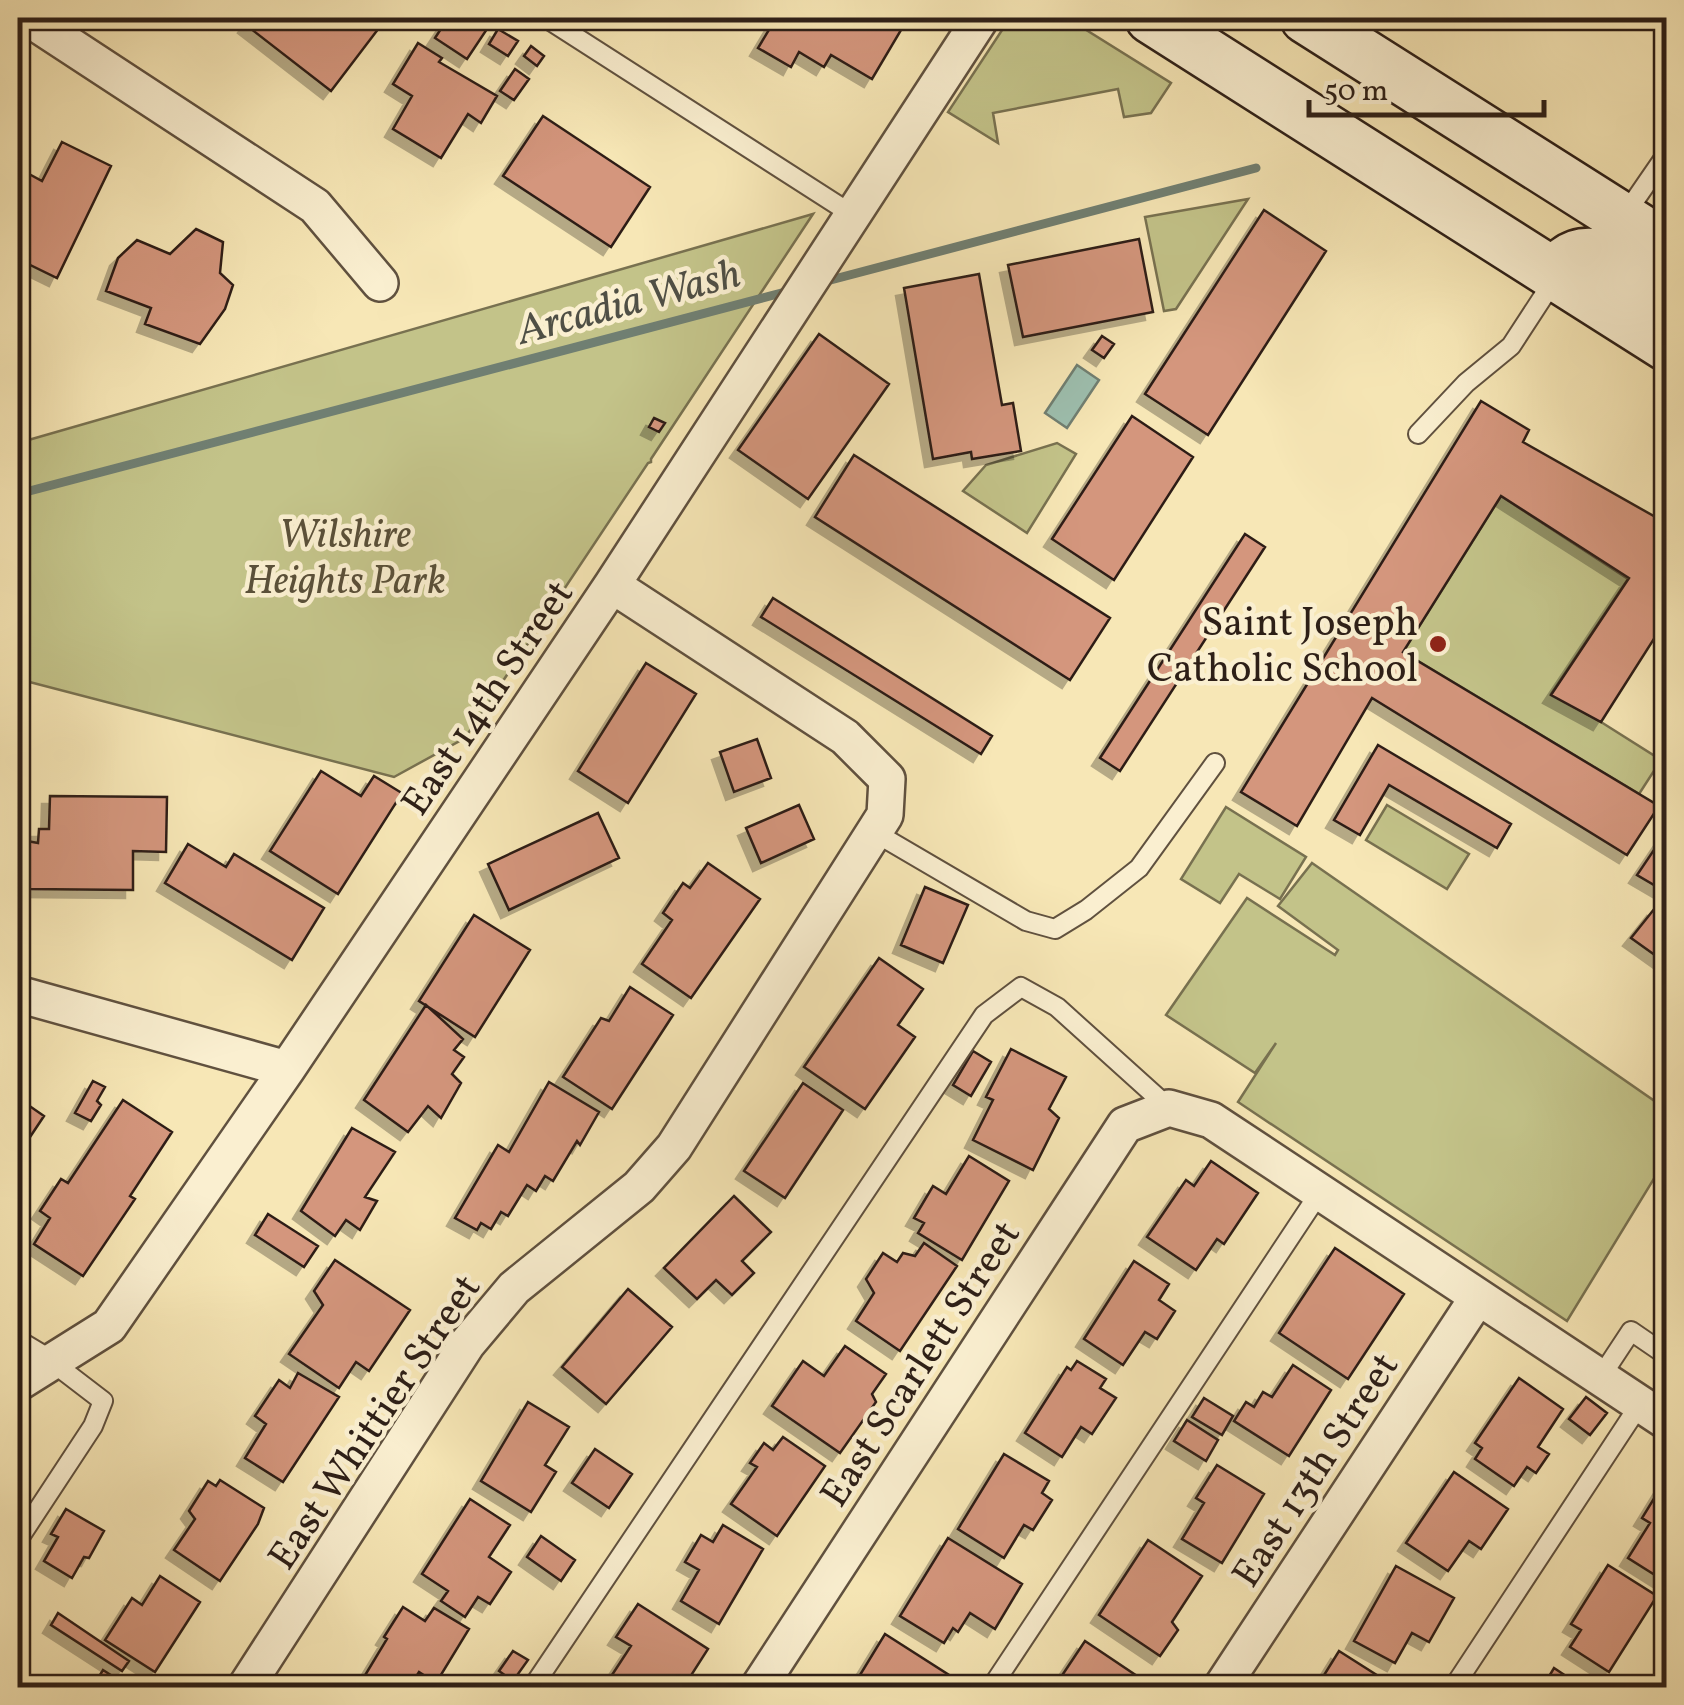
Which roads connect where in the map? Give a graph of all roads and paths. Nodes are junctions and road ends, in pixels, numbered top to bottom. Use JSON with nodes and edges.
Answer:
{"nodes":[{"id":1,"x":28,"y":18,"type":"edge"},
{"id":2,"x":546,"y":18,"type":"edge"},
{"id":3,"x":982,"y":18,"type":"edge"},
{"id":4,"x":1152,"y":18,"type":"edge"},
{"id":5,"x":1306,"y":18,"type":"edge"},
{"id":6,"x":1666,"y":154,"type":"edge"},
{"id":7,"x":853,"y":214,"type":"junction"},
{"id":8,"x":1622,"y":218,"type":"junction"},
{"id":9,"x":1666,"y":246,"type":"edge"},
{"id":10,"x":1557,"y":275,"type":"junction"},
{"id":11,"x":380,"y":283,"type":"dead end"},
{"id":12,"x":1666,"y":288,"type":"edge"},
{"id":13,"x":1666,"y":345,"type":"edge"},
{"id":14,"x":1418,"y":434,"type":"dead end"},
{"id":15,"x":612,"y":585,"type":"junction"},
{"id":16,"x":1214,"y":764,"type":"dead end"},
{"id":17,"x":874,"y":832,"type":"junction"},
{"id":18,"x":18,"y":994,"type":"edge"},
{"id":19,"x":288,"y":1069,"type":"junction"},
{"id":20,"x":1169,"y":1108,"type":"junction"},
{"id":21,"x":1320,"y":1192,"type":"junction"},
{"id":22,"x":1478,"y":1297,"type":"junction"},
{"id":23,"x":18,"y":1340,"type":"edge"},
{"id":24,"x":1666,"y":1354,"type":"edge"},
{"id":25,"x":52,"y":1362,"type":"junction"},
{"id":26,"x":1600,"y":1378,"type":"junction"},
{"id":27,"x":18,"y":1383,"type":"edge"},
{"id":28,"x":1653,"y":1412,"type":"edge"},
{"id":29,"x":18,"y":1540,"type":"edge"},
{"id":30,"x":258,"y":1683,"type":"edge"},
{"id":31,"x":532,"y":1688,"type":"edge"},
{"id":32,"x":758,"y":1688,"type":"edge"},
{"id":33,"x":992,"y":1688,"type":"edge"},
{"id":34,"x":1220,"y":1688,"type":"edge"},
{"id":35,"x":1452,"y":1688,"type":"edge"}],
"edges":[{"from":1,"to":11,"type":"street"},
{"from":2,"to":7,"type":"lane"},
{"from":3,"to":7,"type":"street","name":"East 14th Street"},
{"from":4,"to":10,"type":"main road"},
{"from":5,"to":8,"type":"main road"},
{"from":6,"to":8,"type":"lane"},
{"from":7,"to":15,"type":"street","name":"East 14th Street"},
{"from":8,"to":9,"type":"main road"},
{"from":10,"to":12,"type":"main road"},
{"from":10,"to":13,"type":"main road"},
{"from":10,"to":14,"type":"lane"},
{"from":15,"to":17,"type":"street","name":"East Whittier Street"},
{"from":15,"to":19,"type":"street","name":"East 14th Street"},
{"from":16,"to":17,"type":"lane"},
{"from":17,"to":30,"type":"street","name":"East Whittier Street"},
{"from":18,"to":19,"type":"street"},
{"from":19,"to":25,"type":"street","name":"East 14th Street"},
{"from":20,"to":21,"type":"street"},
{"from":20,"to":31,"type":"lane"},
{"from":20,"to":32,"type":"street","name":"East Scarlett Street"},
{"from":21,"to":22,"type":"street"},
{"from":21,"to":33,"type":"lane"},
{"from":22,"to":26,"type":"street"},
{"from":22,"to":34,"type":"street","name":"East 13th Street"},
{"from":23,"to":25,"type":"lane"},
{"from":24,"to":26,"type":"lane"},
{"from":25,"to":27,"type":"street","name":"East 14th Street"},
{"from":25,"to":29,"type":"lane"},
{"from":26,"to":28,"type":"street"},
{"from":28,"to":35,"type":"lane"}]}
